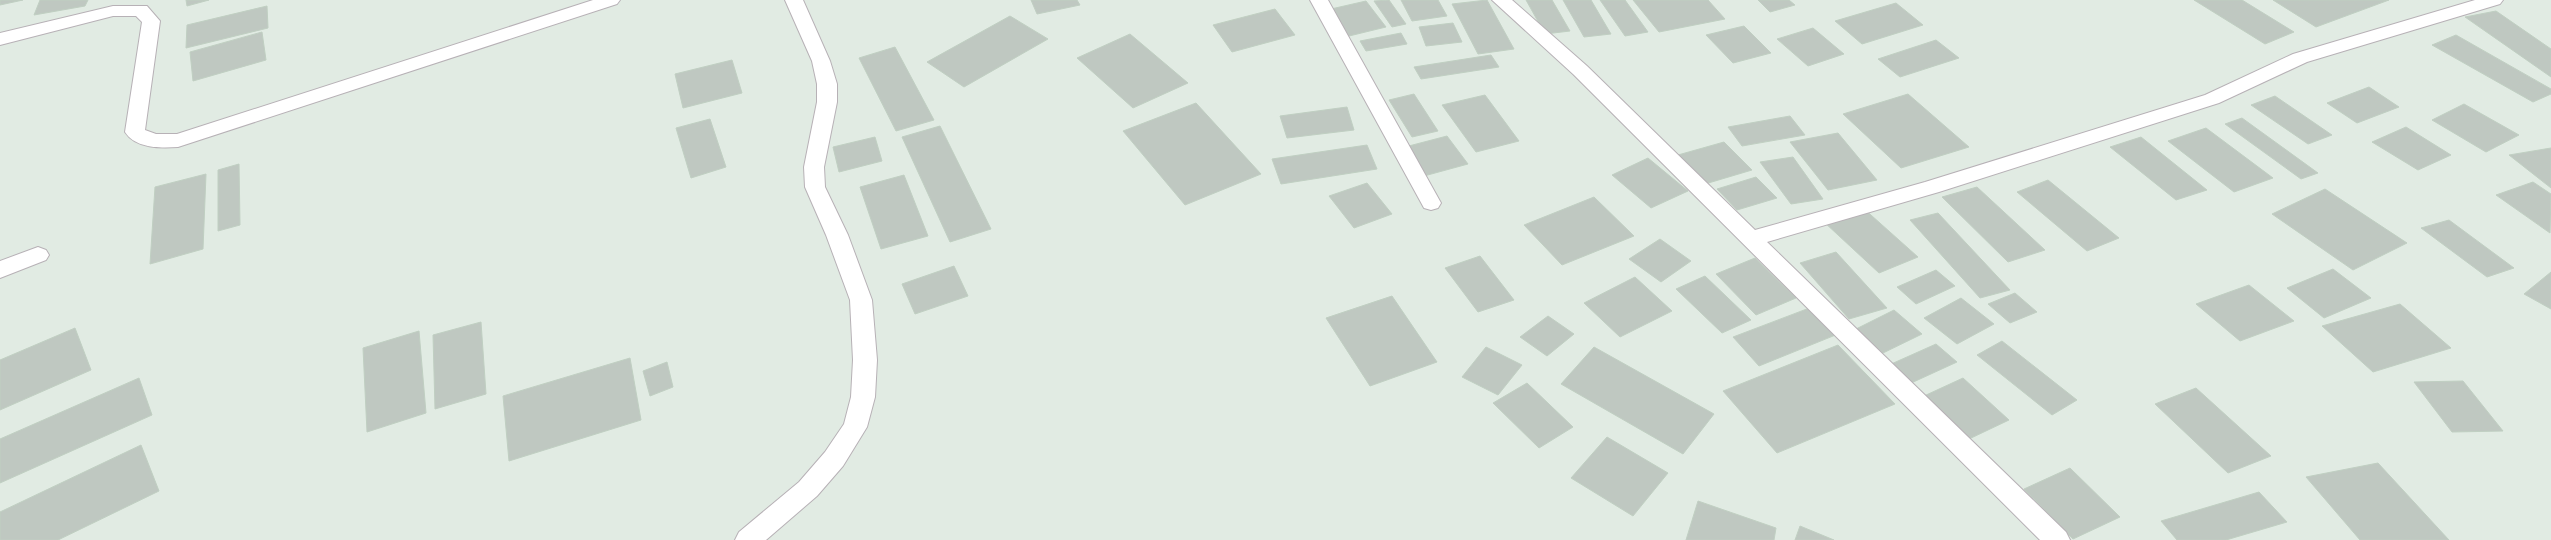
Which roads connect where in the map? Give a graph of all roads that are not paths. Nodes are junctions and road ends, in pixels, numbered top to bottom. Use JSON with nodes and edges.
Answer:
{"nodes":[{"id":1,"x":611,"y":0,"type":"edge"},
{"id":2,"x":794,"y":0,"type":"edge"},
{"id":3,"x":1319,"y":0,"type":"edge"},
{"id":4,"x":1501,"y":0,"type":"edge"},
{"id":5,"x":2494,"y":0,"type":"edge"},
{"id":6,"x":0,"y":39,"type":"edge"},
{"id":7,"x":1431,"y":203,"type":"dead end"},
{"id":8,"x":1750,"y":239,"type":"junction"},
{"id":9,"x":38,"y":255,"type":"dead end"},
{"id":10,"x":0,"y":270,"type":"edge"},
{"id":11,"x":748,"y":540,"type":"edge"},
{"id":12,"x":2057,"y":540,"type":"edge"}],
"edges":[{"from":1,"to":6,"type":"street"},
{"from":2,"to":11,"type":"street"},
{"from":3,"to":7,"type":"street"},
{"from":4,"to":8,"type":"street"},
{"from":5,"to":8,"type":"street"},
{"from":8,"to":12,"type":"street"},
{"from":9,"to":10,"type":"street"}]}
